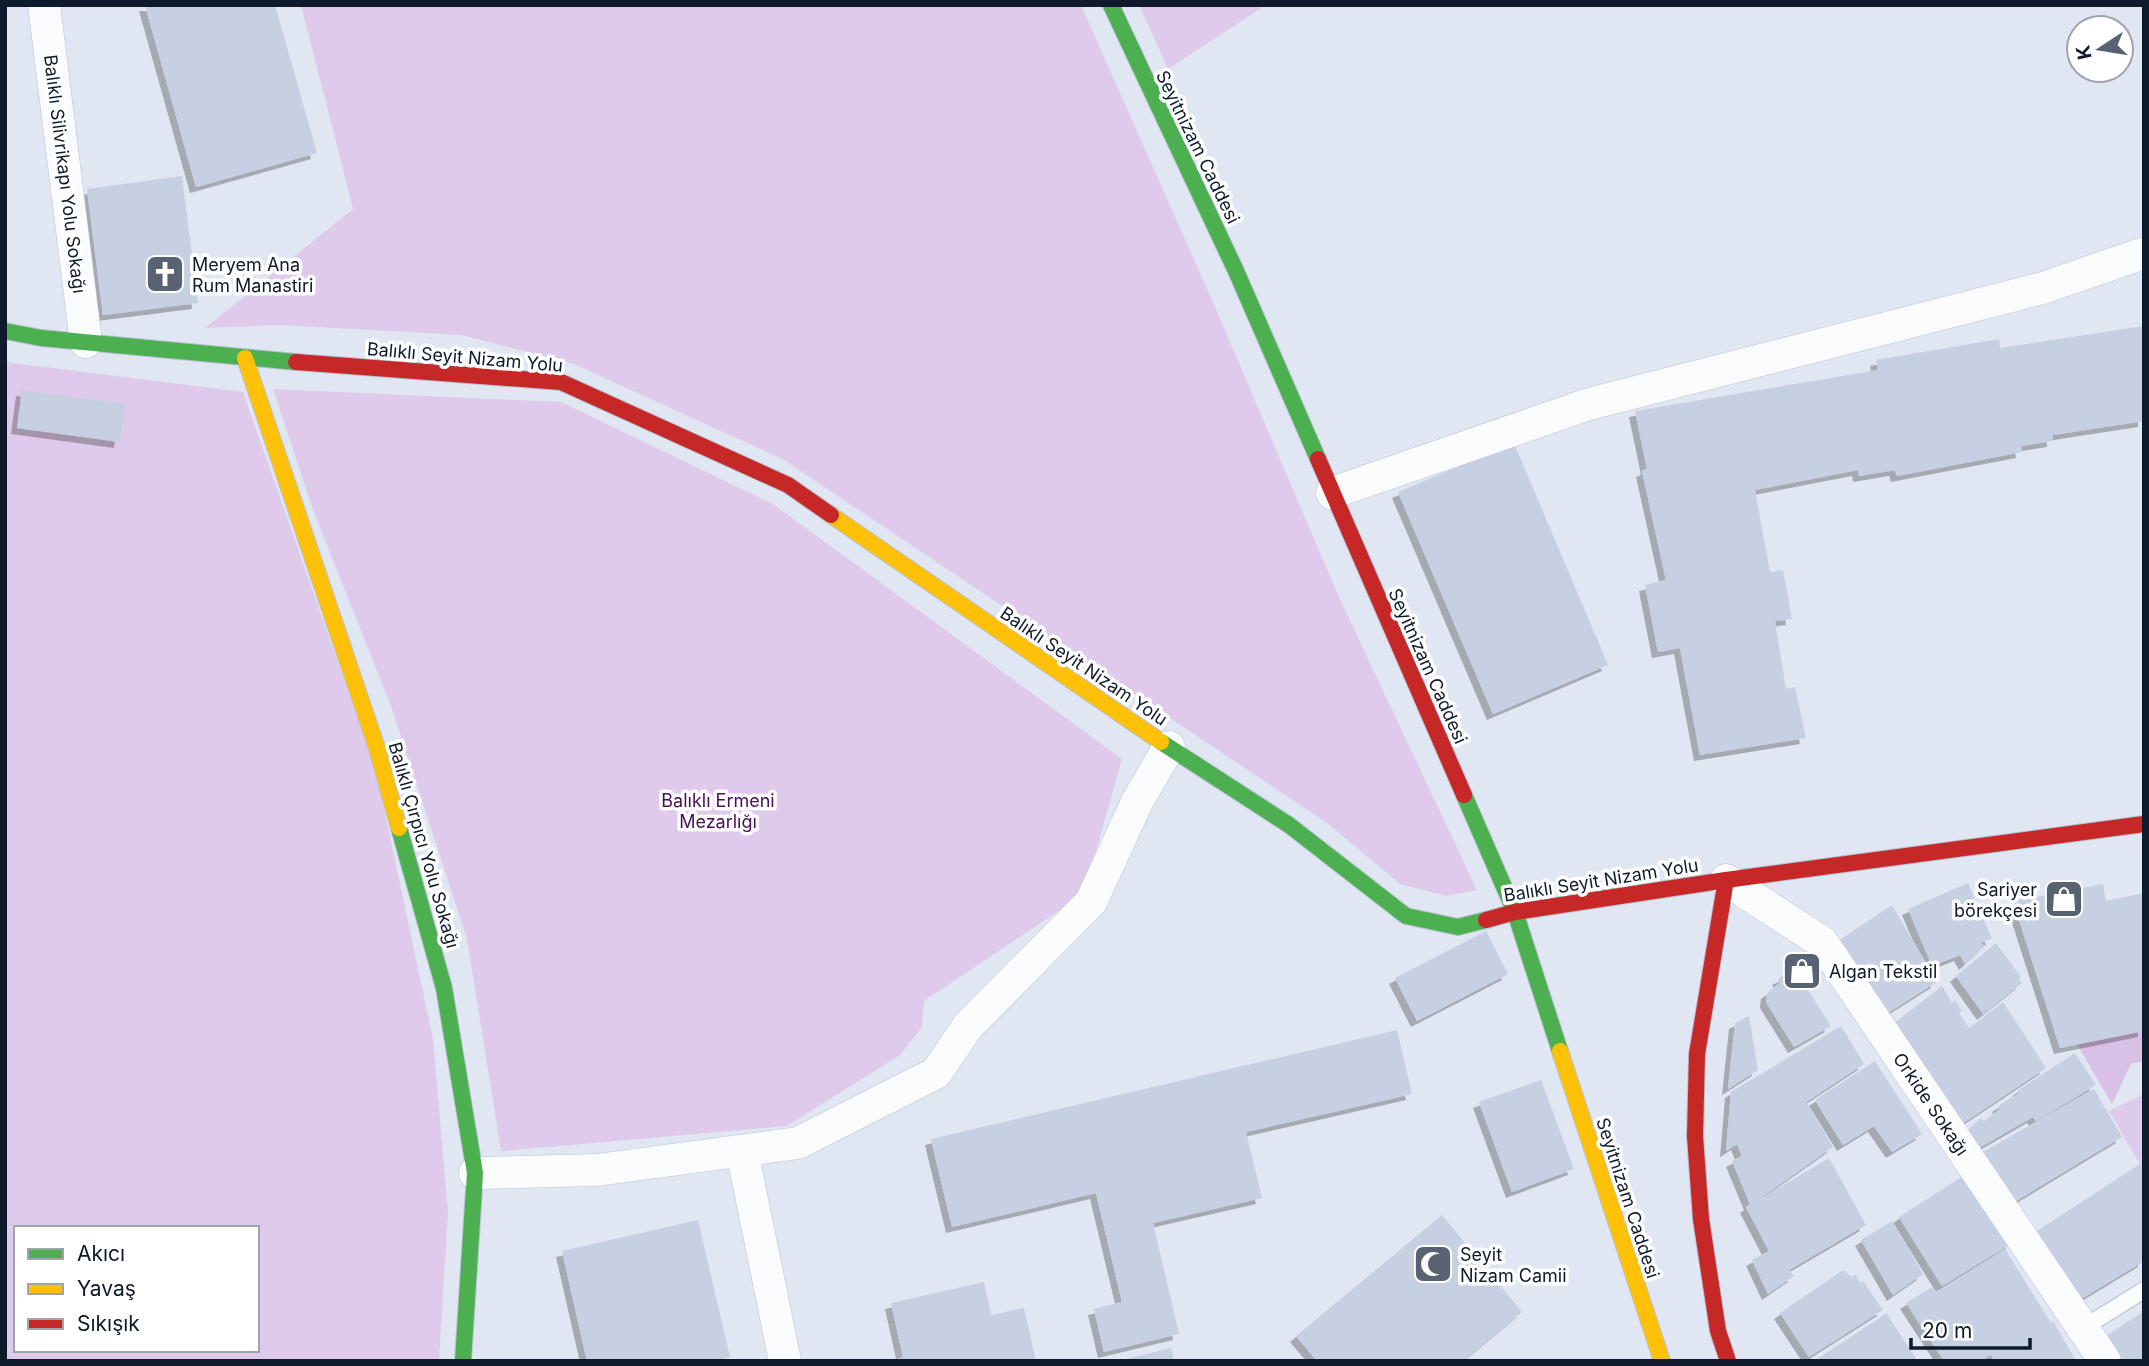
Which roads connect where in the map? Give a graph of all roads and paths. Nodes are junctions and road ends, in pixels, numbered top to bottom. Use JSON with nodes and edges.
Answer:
{"nodes":[{"id":1,"x":44,"y":5,"type":"edge"},
{"id":2,"x":1111,"y":5,"type":"edge"},
{"id":3,"x":2144,"y":253,"type":"edge"},
{"id":4,"x":5,"y":331,"type":"edge"},
{"id":5,"x":86,"y":342,"type":"junction"},
{"id":6,"x":245,"y":358,"type":"junction"},
{"id":7,"x":1332,"y":493,"type":"junction"},
{"id":8,"x":1169,"y":747,"type":"junction"},
{"id":9,"x":2144,"y":824,"type":"edge"},
{"id":10,"x":1726,"y":880,"type":"junction"},
{"id":11,"x":1515,"y":912,"type":"junction"},
{"id":12,"x":742,"y":1151,"type":"junction"},
{"id":13,"x":475,"y":1172,"type":"junction"},
{"id":14,"x":2144,"y":1290,"type":"edge"},
{"id":15,"x":2083,"y":1328,"type":"junction"},
{"id":16,"x":463,"y":1361,"type":"edge"},
{"id":17,"x":785,"y":1361,"type":"edge"},
{"id":18,"x":1662,"y":1361,"type":"edge"},
{"id":19,"x":1728,"y":1361,"type":"edge"},
{"id":20,"x":2105,"y":1361,"type":"edge"}],
"edges":[{"from":1,"to":5,"type":"street","name":"Balıklı Silivrikapı Yolu Sokağı"},
{"from":2,"to":7,"type":"street","name":"Seyitnizam Caddesi"},
{"from":3,"to":7,"type":"street"},
{"from":4,"to":5,"type":"street","name":"Balıklı Seyit Nizam Yolu"},
{"from":5,"to":6,"type":"street","name":"Balıklı Seyit Nizam Yolu"},
{"from":6,"to":8,"type":"street","name":"Balıklı Seyit Nizam Yolu"},
{"from":6,"to":13,"type":"street","name":"Balıklı Çırpıcı Yolu Sokağı"},
{"from":7,"to":11,"type":"street","name":"Seyitnizam Caddesi"},
{"from":8,"to":11,"type":"street","name":"Balıklı Seyit Nizam Yolu"},
{"from":8,"to":12,"type":"street"},
{"from":9,"to":10,"type":"street","name":"Balıklı Seyit Nizam Yolu"},
{"from":10,"to":11,"type":"street","name":"Balıklı Seyit Nizam Yolu"},
{"from":10,"to":15,"type":"street","name":"Orkide Sokağı"},
{"from":10,"to":19,"type":"street"},
{"from":11,"to":18,"type":"street","name":"Seyitnizam Caddesi"},
{"from":12,"to":13,"type":"street"},
{"from":12,"to":17,"type":"street"},
{"from":13,"to":16,"type":"street","name":"Balıklı Çırpıcı Yolu Sokağı"},
{"from":14,"to":15,"type":"lane"},
{"from":15,"to":20,"type":"street","name":"Orkide Sokağı"}]}
